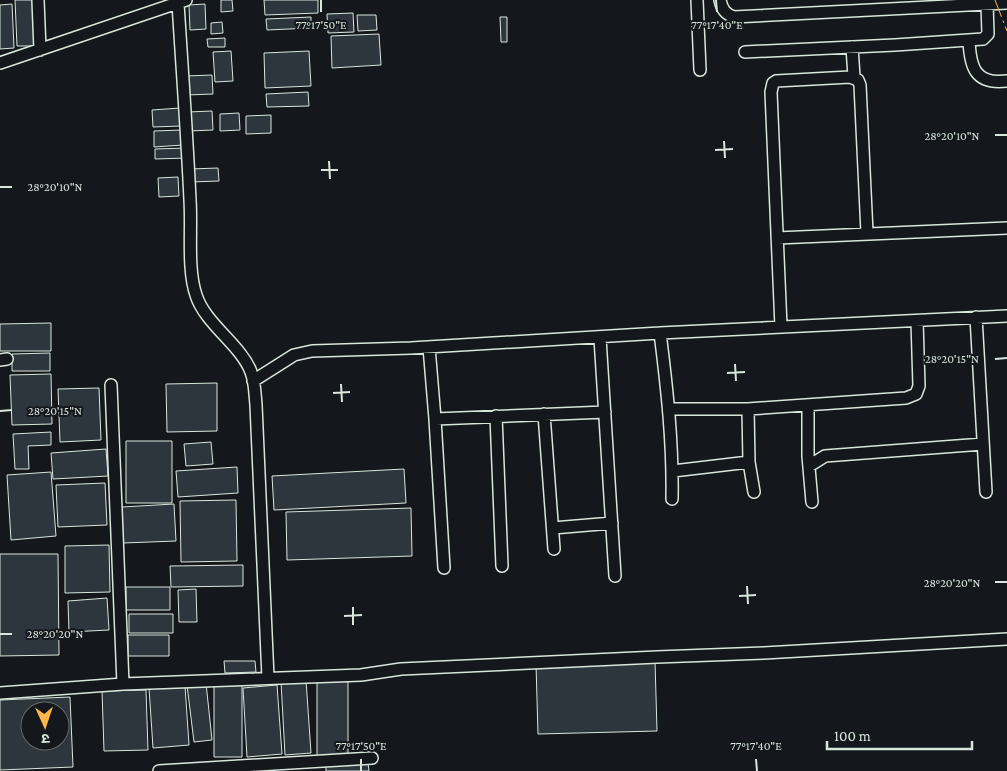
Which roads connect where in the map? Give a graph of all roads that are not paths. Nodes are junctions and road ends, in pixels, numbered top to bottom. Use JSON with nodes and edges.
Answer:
{"nodes":[{"id":1,"x":38,"y":0,"type":"edge"},
{"id":2,"x":697,"y":0,"type":"edge"},
{"id":3,"x":720,"y":0,"type":"edge"},
{"id":4,"x":182,"y":1,"type":"edge"},
{"id":5,"x":938,"y":3,"type":"edge"},
{"id":6,"x":1007,"y":3,"type":"edge"},
{"id":7,"x":987,"y":4,"type":"junction"},
{"id":8,"x":846,"y":5,"type":"edge"},
{"id":9,"x":969,"y":40,"type":"junction"},
{"id":10,"x":852,"y":47,"type":"junction"},
{"id":11,"x":40,"y":50,"type":"junction"},
{"id":12,"x":745,"y":52,"type":"dead end"},
{"id":13,"x":0,"y":63,"type":"edge"},
{"id":14,"x":700,"y":70,"type":"dead end"},
{"id":15,"x":854,"y":77,"type":"junction"},
{"id":16,"x":1007,"y":81,"type":"edge"},
{"id":17,"x":1007,"y":228,"type":"edge"},
{"id":18,"x":867,"y":233,"type":"junction"},
{"id":19,"x":776,"y":238,"type":"junction"},
{"id":20,"x":976,"y":316,"type":"junction"},
{"id":21,"x":1007,"y":316,"type":"edge"},
{"id":22,"x":917,"y":321,"type":"junction"},
{"id":23,"x":781,"y":327,"type":"junction"},
{"id":24,"x":660,"y":333,"type":"junction"},
{"id":25,"x":600,"y":338,"type":"junction"},
{"id":26,"x":429,"y":348,"type":"junction"},
{"id":27,"x":253,"y":381,"type":"junction"},
{"id":28,"x":111,"y":385,"type":"dead end"},
{"id":29,"x":808,"y":406,"type":"junction"},
{"id":30,"x":669,"y":409,"type":"junction"},
{"id":31,"x":748,"y":409,"type":"junction"},
{"id":32,"x":605,"y":412,"type":"junction"},
{"id":33,"x":544,"y":414,"type":"junction"},
{"id":34,"x":496,"y":416,"type":"junction"},
{"id":35,"x":435,"y":419,"type":"junction"},
{"id":36,"x":983,"y":444,"type":"junction"},
{"id":37,"x":749,"y":462,"type":"junction"},
{"id":38,"x":809,"y":466,"type":"junction"},
{"id":39,"x":673,"y":471,"type":"junction"},
{"id":40,"x":754,"y":492,"type":"dead end"},
{"id":41,"x":986,"y":492,"type":"dead end"},
{"id":42,"x":672,"y":499,"type":"dead end"},
{"id":43,"x":812,"y":502,"type":"dead end"},
{"id":44,"x":612,"y":523,"type":"junction"},
{"id":45,"x":553,"y":528,"type":"junction"},
{"id":46,"x":554,"y":549,"type":"dead end"},
{"id":47,"x":502,"y":566,"type":"dead end"},
{"id":48,"x":444,"y":568,"type":"dead end"},
{"id":49,"x":615,"y":576,"type":"dead end"},
{"id":50,"x":1007,"y":639,"type":"edge"},
{"id":51,"x":268,"y":678,"type":"junction"},
{"id":52,"x":123,"y":684,"type":"junction"},
{"id":53,"x":0,"y":693,"type":"edge"},
{"id":54,"x":372,"y":758,"type":"dead end"},
{"id":55,"x":159,"y":771,"type":"edge"}],
"edges":[{"from":1,"to":11,"type":"street"},
{"from":2,"to":14,"type":"street"},
{"from":3,"to":8,"type":"street"},
{"from":4,"to":11,"type":"street"},
{"from":4,"to":27,"type":"street"},
{"from":5,"to":7,"type":"street"},
{"from":5,"to":8,"type":"street"},
{"from":6,"to":7,"type":"street"},
{"from":7,"to":9,"type":"street"},
{"from":9,"to":10,"type":"street"},
{"from":9,"to":16,"type":"street"},
{"from":10,"to":12,"type":"street"},
{"from":10,"to":15,"type":"street"},
{"from":11,"to":13,"type":"street"},
{"from":15,"to":18,"type":"street"},
{"from":15,"to":19,"type":"street"},
{"from":17,"to":18,"type":"street"},
{"from":18,"to":19,"type":"street"},
{"from":19,"to":23,"type":"street"},
{"from":20,"to":21,"type":"street"},
{"from":20,"to":22,"type":"street"},
{"from":20,"to":36,"type":"street"},
{"from":22,"to":23,"type":"street"},
{"from":22,"to":29,"type":"street"},
{"from":23,"to":24,"type":"street"},
{"from":24,"to":25,"type":"street"},
{"from":24,"to":30,"type":"street"},
{"from":25,"to":26,"type":"street"},
{"from":25,"to":32,"type":"street"},
{"from":26,"to":27,"type":"street"},
{"from":26,"to":35,"type":"street"},
{"from":27,"to":51,"type":"street"},
{"from":28,"to":52,"type":"street"},
{"from":29,"to":31,"type":"street"},
{"from":29,"to":38,"type":"street"},
{"from":30,"to":31,"type":"street"},
{"from":30,"to":39,"type":"street"},
{"from":31,"to":37,"type":"street"},
{"from":32,"to":33,"type":"street"},
{"from":32,"to":44,"type":"street"},
{"from":33,"to":34,"type":"street"},
{"from":33,"to":45,"type":"street"},
{"from":34,"to":35,"type":"street"},
{"from":34,"to":47,"type":"street"},
{"from":35,"to":48,"type":"street"},
{"from":36,"to":38,"type":"street"},
{"from":36,"to":41,"type":"street"},
{"from":37,"to":39,"type":"street"},
{"from":37,"to":40,"type":"street"},
{"from":38,"to":43,"type":"street"},
{"from":39,"to":42,"type":"street"},
{"from":44,"to":45,"type":"street"},
{"from":44,"to":49,"type":"street"},
{"from":45,"to":46,"type":"street"},
{"from":50,"to":51,"type":"street"},
{"from":51,"to":52,"type":"street"},
{"from":52,"to":53,"type":"street"},
{"from":54,"to":55,"type":"street"}]}
